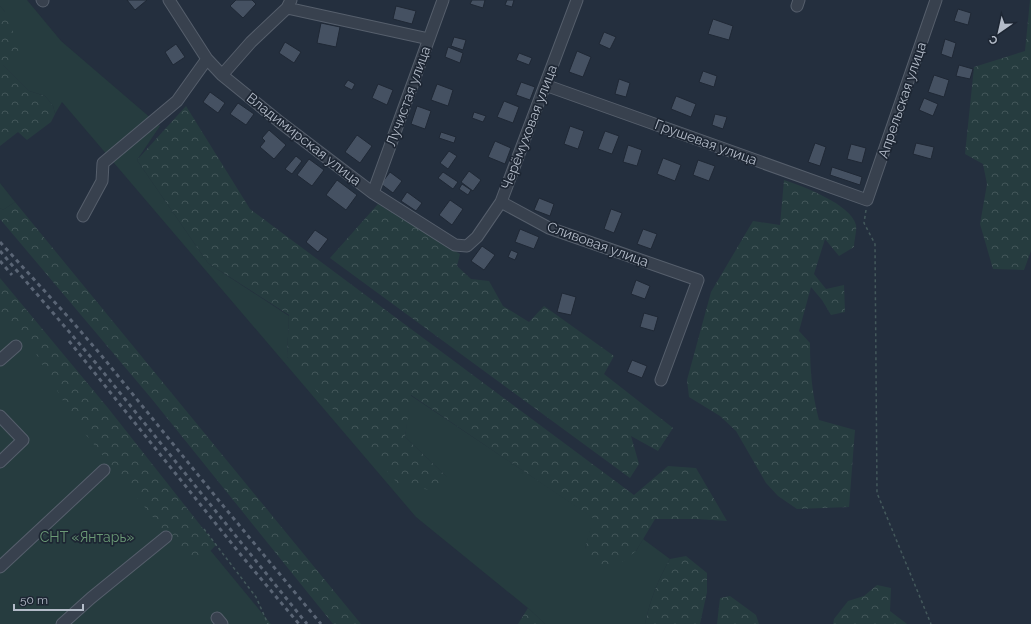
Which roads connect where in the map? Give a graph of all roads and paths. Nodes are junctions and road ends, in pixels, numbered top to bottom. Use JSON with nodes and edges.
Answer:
{"nodes":[{"id":1,"x":169,"y":0,"type":"edge"},
{"id":2,"x":443,"y":0,"type":"edge"},
{"id":3,"x":577,"y":0,"type":"edge"},
{"id":4,"x":936,"y":0,"type":"edge"},
{"id":5,"x":289,"y":4,"type":"edge"},
{"id":6,"x":429,"y":39,"type":"junction"},
{"id":7,"x":207,"y":59,"type":"junction"},
{"id":8,"x":222,"y":75,"type":"junction"},
{"id":9,"x":545,"y":85,"type":"junction"},
{"id":10,"x":374,"y":193,"type":"junction"},
{"id":11,"x":867,"y":200,"type":"junction"},
{"id":12,"x":501,"y":202,"type":"junction"},
{"id":13,"x":83,"y":216,"type":"dead end"},
{"id":14,"x":467,"y":246,"type":"joint"},
{"id":15,"x":16,"y":346,"type":"dead end"},
{"id":16,"x":0,"y":360,"type":"edge"},
{"id":17,"x":661,"y":380,"type":"dead end"},
{"id":18,"x":0,"y":416,"type":"edge"},
{"id":19,"x":0,"y":462,"type":"edge"},
{"id":20,"x":104,"y":470,"type":"dead end"},
{"id":21,"x":204,"y":529,"type":"dead end"},
{"id":22,"x":166,"y":536,"type":"dead end"},
{"id":23,"x":0,"y":567,"type":"edge"},
{"id":24,"x":62,"y":624,"type":"edge"},
{"id":25,"x":268,"y":624,"type":"edge"},
{"id":26,"x":931,"y":624,"type":"edge"}],
"edges":[{"from":1,"to":7,"type":"street","name":"Владимирская улица"},
{"from":2,"to":6,"type":"street","name":"Лучистая улица"},
{"from":3,"to":9,"type":"street","name":"Черёмуховая улица"},
{"from":4,"to":11,"type":"street","name":"Апрельская улица"},
{"from":5,"to":6,"type":"street"},
{"from":5,"to":8,"type":"street"},
{"from":6,"to":10,"type":"street","name":"Лучистая улица"},
{"from":7,"to":8,"type":"street","name":"Владимирская улица"},
{"from":7,"to":13,"type":"street"},
{"from":8,"to":10,"type":"street","name":"Владимирская улица"},
{"from":9,"to":11,"type":"street","name":"Грушевая улица"},
{"from":9,"to":12,"type":"street","name":"Черёмуховая улица"},
{"from":10,"to":14,"type":"street","name":"Владимирская улица"},
{"from":11,"to":26,"type":"path"},
{"from":12,"to":14,"type":"street","name":"Черёмуховая улица"},
{"from":12,"to":17,"type":"street","name":"Сливовая улица"},
{"from":15,"to":16,"type":"street"},
{"from":18,"to":19,"type":"street"},
{"from":20,"to":23,"type":"street"},
{"from":21,"to":25,"type":"path"},
{"from":22,"to":24,"type":"street"}]}
